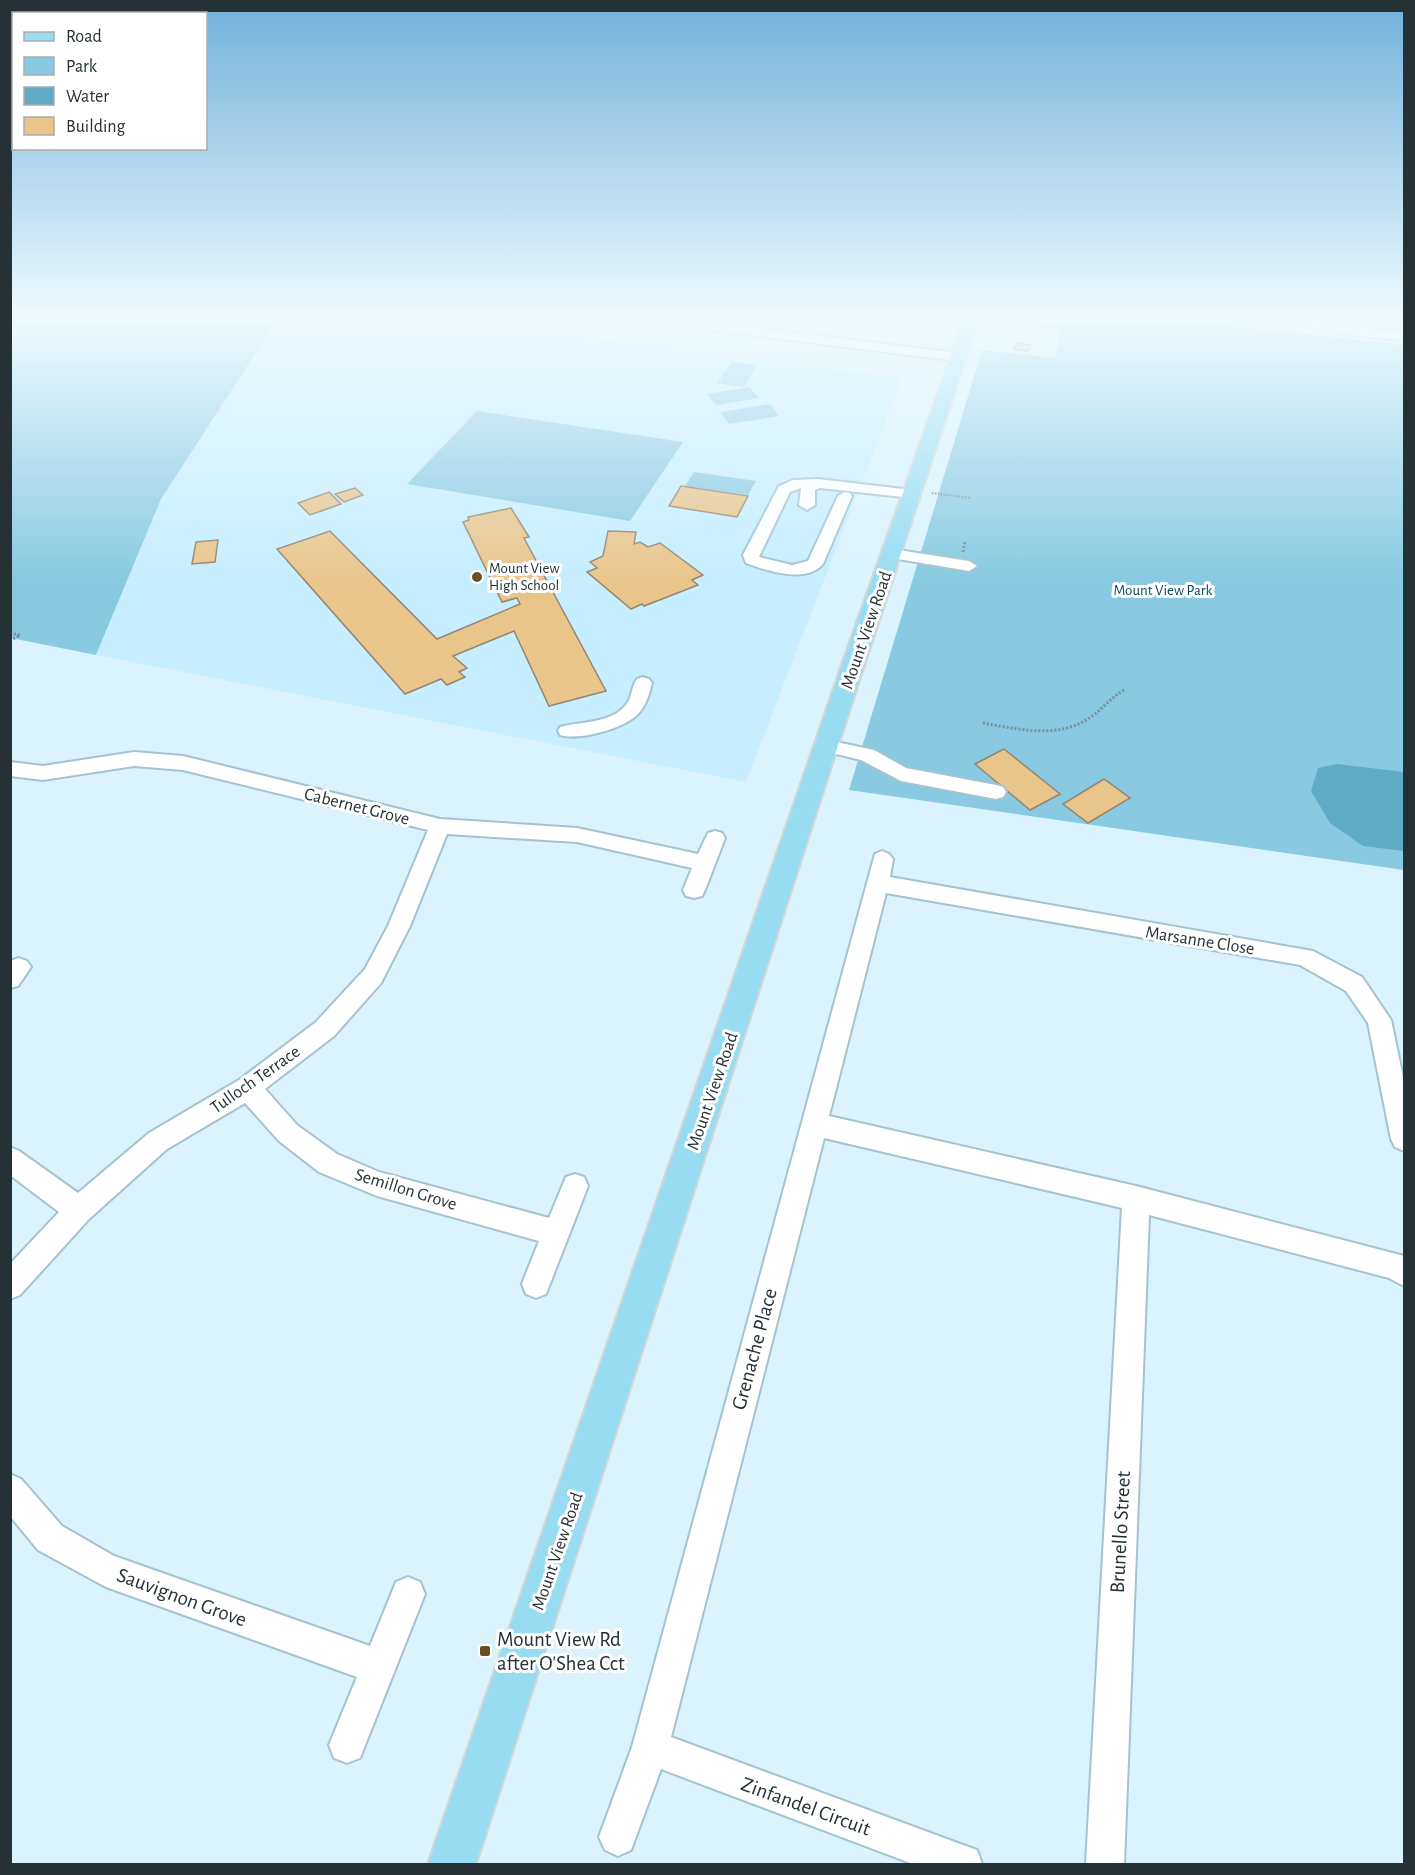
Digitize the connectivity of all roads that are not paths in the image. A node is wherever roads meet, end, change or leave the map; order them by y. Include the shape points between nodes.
1 (942, 404) edge
2 (818, 483) junction
3 (844, 496) junction
4 (910, 498) junction
5 (892, 554) junction
6 (969, 566) dead end
7 (780, 568) junction
8 (772, 584) dead end
9 (643, 683) dead end
10 (567, 731) dead end
11 (827, 746) junction
12 (10, 769) edge
13 (996, 792) dead end
14 (440, 826) junction
15 (715, 838) dead end
16 (704, 863) junction
17 (880, 871) joint
18 (694, 890) dead end
19 (248, 1088) junction
20 (813, 1124) junction
21 (1404, 1139) edge
22 (10, 1159) edge
23 (575, 1186) dead end
24 (1136, 1199) junction
25 (79, 1210) junction
26 (556, 1233) junction
27 (1404, 1272) edge
28 (536, 1284) dead end
29 (10, 1285) edge
30 (10, 1490) edge
31 (408, 1594) dead end
32 (379, 1667) junction
33 (347, 1745) dead end
34 (650, 1748) junction
35 (618, 1837) dead end
36 (452, 1864) edge
37 (963, 1864) edge
38 (1104, 1864) edge

1 - 4 main road, Mount View Road
2 - 3 street via 808,488 807,505 822,492
2 - 4 street
2 - 7 street via 794,484 784,489 751,555 752,560
3 - 4 street via 887,503
3 - 7 street via 815,564 796,570
4 - 5 main road, Mount View Road
5 - 6 street
5 - 11 main road, Mount View Road
7 - 8 street
9 - 10 street via 630,712 596,727
11 - 13 street via 867,755 901,774
11 - 36 main road, Mount View Road
12 - 14 street, Cabernet Grove via 43,773 134,759 183,763
14 - 16 street, Cabernet Grove via 577,835
14 - 19 street, Tulloch Terrace via 399,926 372,976 325,1029
15 - 16 street
16 - 18 street
17 - 20 street, Grenache Place
17 - 21 street, Marsanne Close via 1047,914 1305,957 1354,984 1379,1020
19 - 25 street, Tulloch Terrace via 158,1141
19 - 26 street, Semillon Grove via 288,1133 328,1163 377,1184
20 - 24 street
20 - 34 street, Grenache Place
22 - 25 street
23 - 26 street
24 - 27 street via 1395,1266
24 - 38 street, Brunello Street
25 - 29 street, Tulloch Terrace
26 - 28 street
30 - 32 street, Sauvignon Grove via 50,1538 106,1570
31 - 32 street
32 - 33 street
34 - 35 street, Grenache Place
34 - 37 street, Zinfandel Circuit

